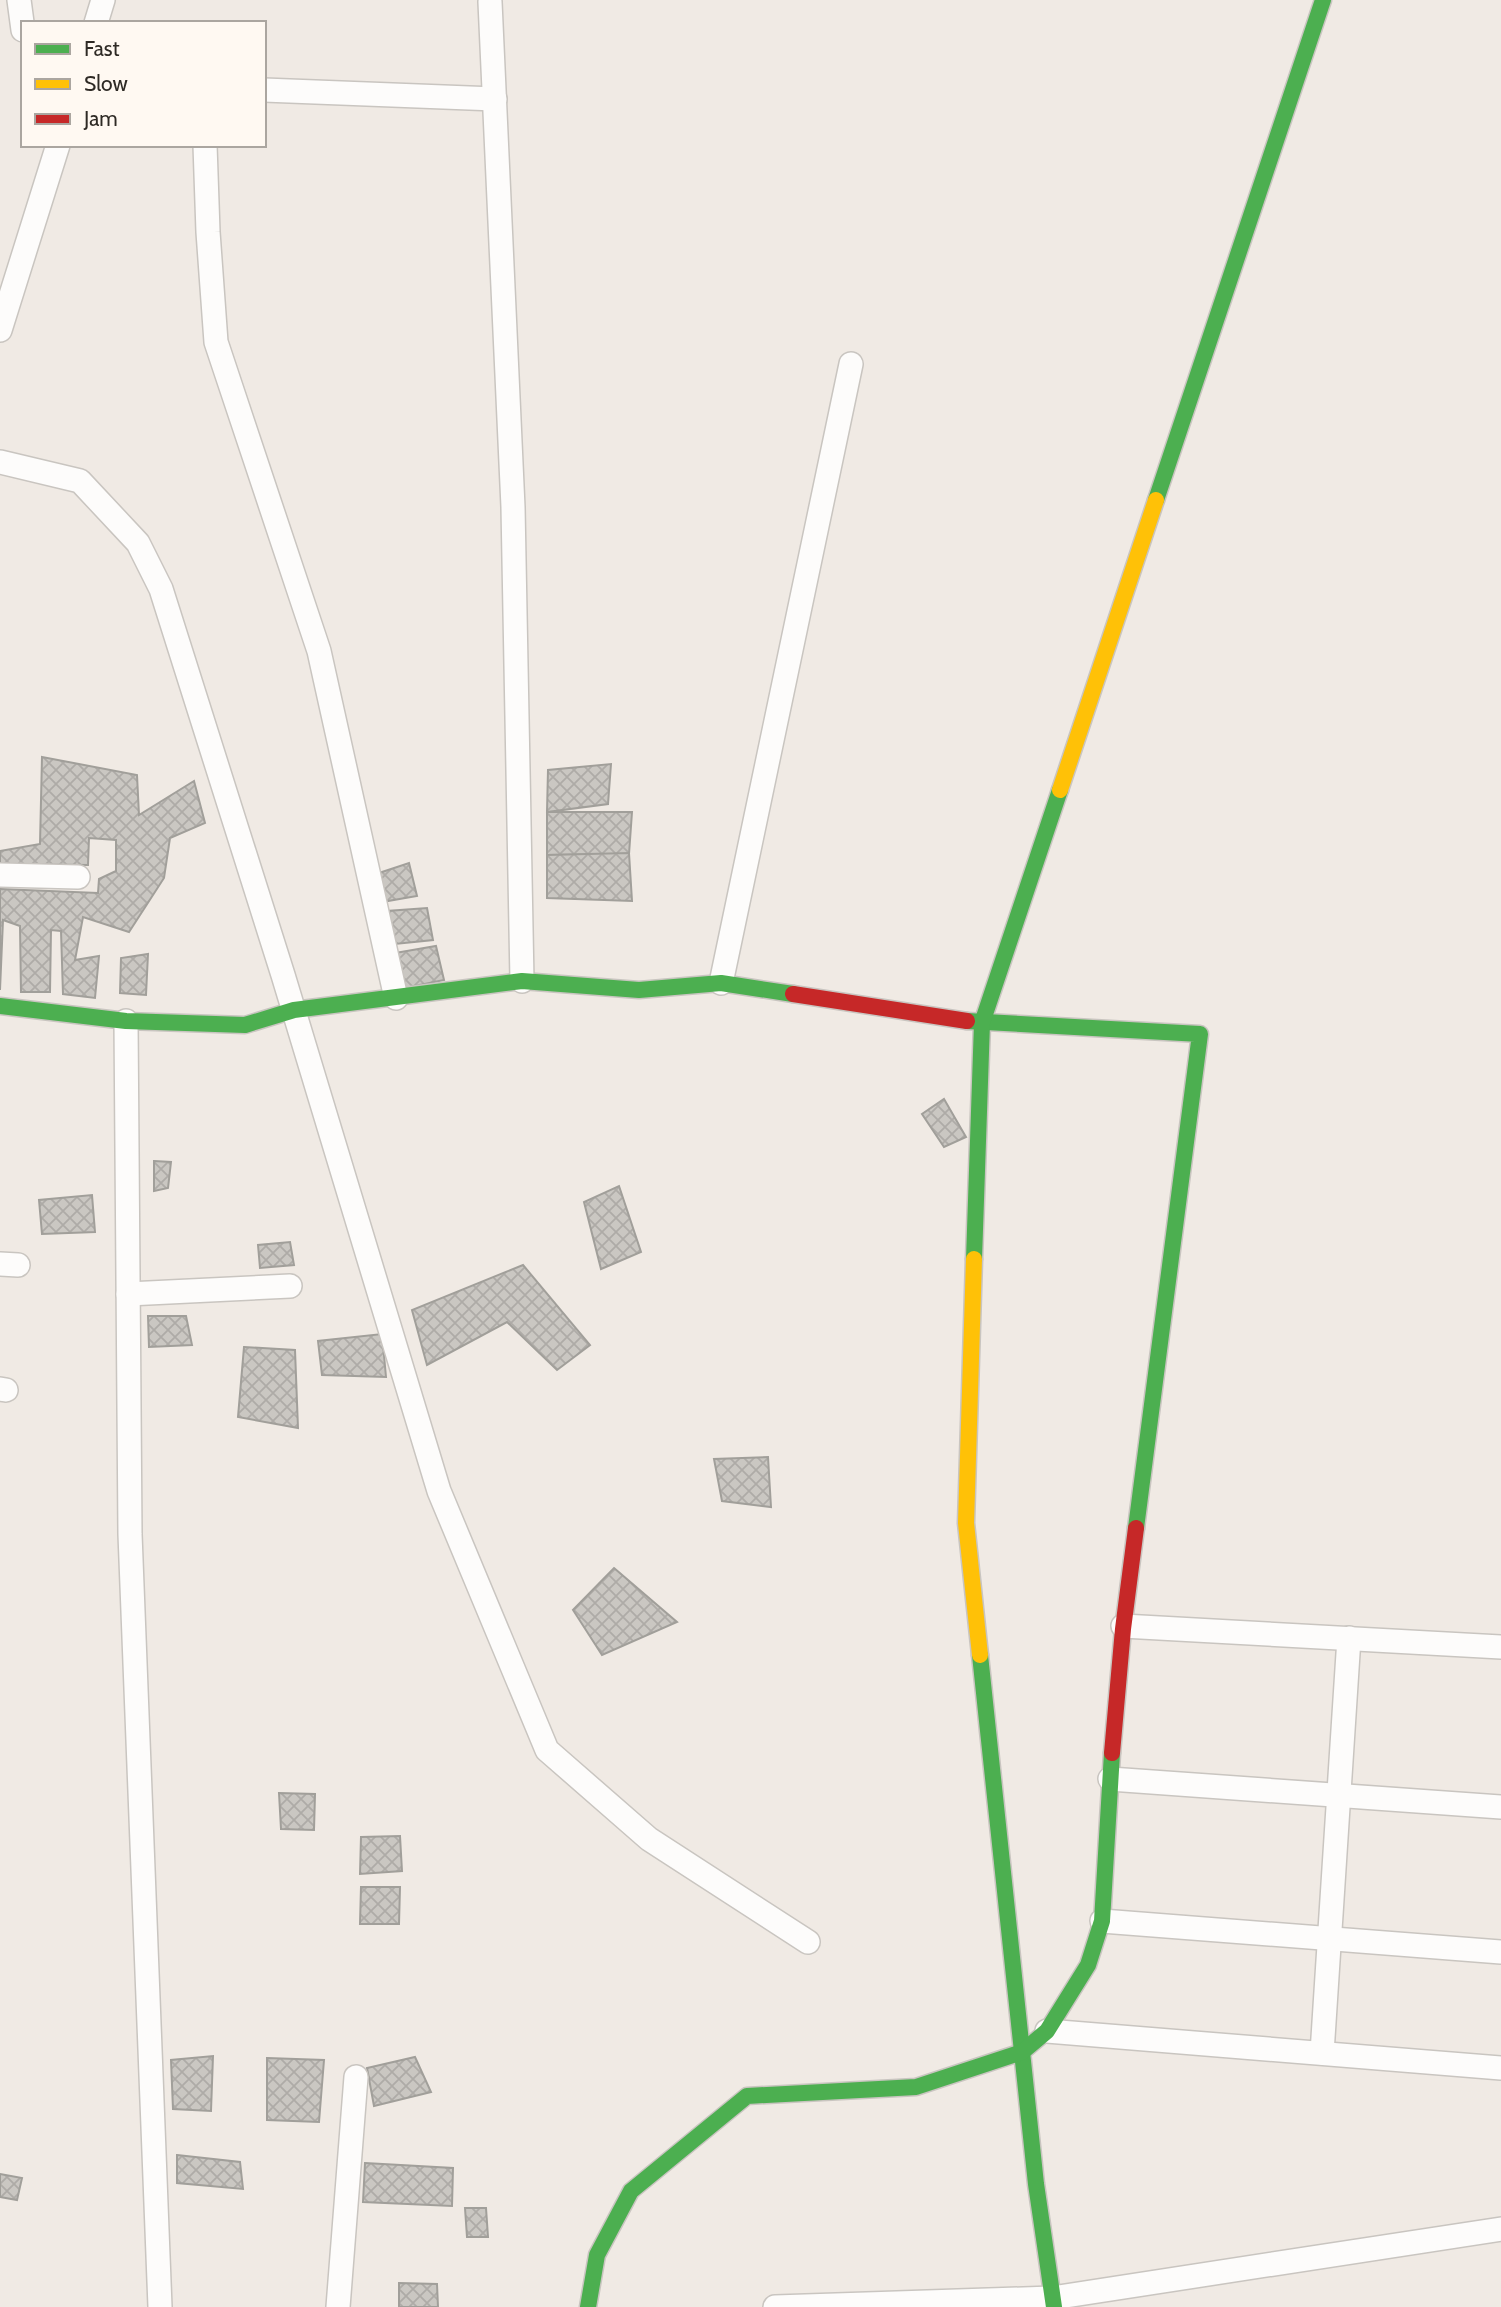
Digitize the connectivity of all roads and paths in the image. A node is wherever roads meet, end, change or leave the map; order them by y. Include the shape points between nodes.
1 (19, 0) edge
2 (103, 0) edge
3 (1323, 0) edge
4 (490, 2) dead end
5 (22, 21) edge
6 (97, 21) edge
7 (266, 90) edge
8 (495, 99) junction
9 (57, 147) edge
10 (205, 147) edge
11 (0, 330) edge
12 (851, 364) dead end
13 (0, 462) edge
14 (0, 876) edge
15 (78, 877) dead end
16 (522, 981) junction
17 (721, 983) junction
18 (396, 998) junction
19 (0, 1006) edge
20 (294, 1010) junction
21 (125, 1021) junction
22 (982, 1023) junction
23 (290, 1286) dead end
24 (128, 1294) junction
25 (1124, 1626) junction
26 (1349, 1638) junction
27 (1501, 1647) edge
28 (1110, 1779) junction
29 (1501, 1807) edge
30 (1102, 1921) junction
31 (808, 1942) dead end
32 (1501, 1952) edge
33 (1047, 2031) junction
34 (1022, 2052) junction
35 (1322, 2053) junction
36 (1501, 2068) edge
37 (356, 2077) dead end
38 (1501, 2229) edge
39 (1053, 2303) edge
40 (160, 2307) edge
41 (338, 2307) edge
42 (588, 2307) edge
43 (775, 2307) edge

1 - 5 street
2 - 6 street
3 - 22 street
4 - 8 street
7 - 8 street
8 - 16 street via 513,508
9 - 11 street
10 - 18 street via 216,342 320,651
12 - 17 street
13 - 20 street via 80,481 138,543 161,589
14 - 15 street
16 - 17 street via 639,990
16 - 18 street
17 - 22 street
18 - 20 street
19 - 21 street
20 - 21 street via 245,1025
20 - 31 street via 439,1491 547,1750 649,1839
21 - 24 street
22 - 25 street via 1200,1034
22 - 34 street via 966,1523
23 - 24 street
24 - 40 street via 130,1534
25 - 26 street
25 - 28 street
26 - 27 street
26 - 35 street
28 - 29 street
28 - 30 street
30 - 32 street
30 - 33 street via 1088,1965
33 - 34 street
33 - 35 street
34 - 39 street
34 - 42 street via 916,2087 747,2096 631,2191 597,2255
35 - 36 street
37 - 41 street
38 - 39 street
39 - 43 street

